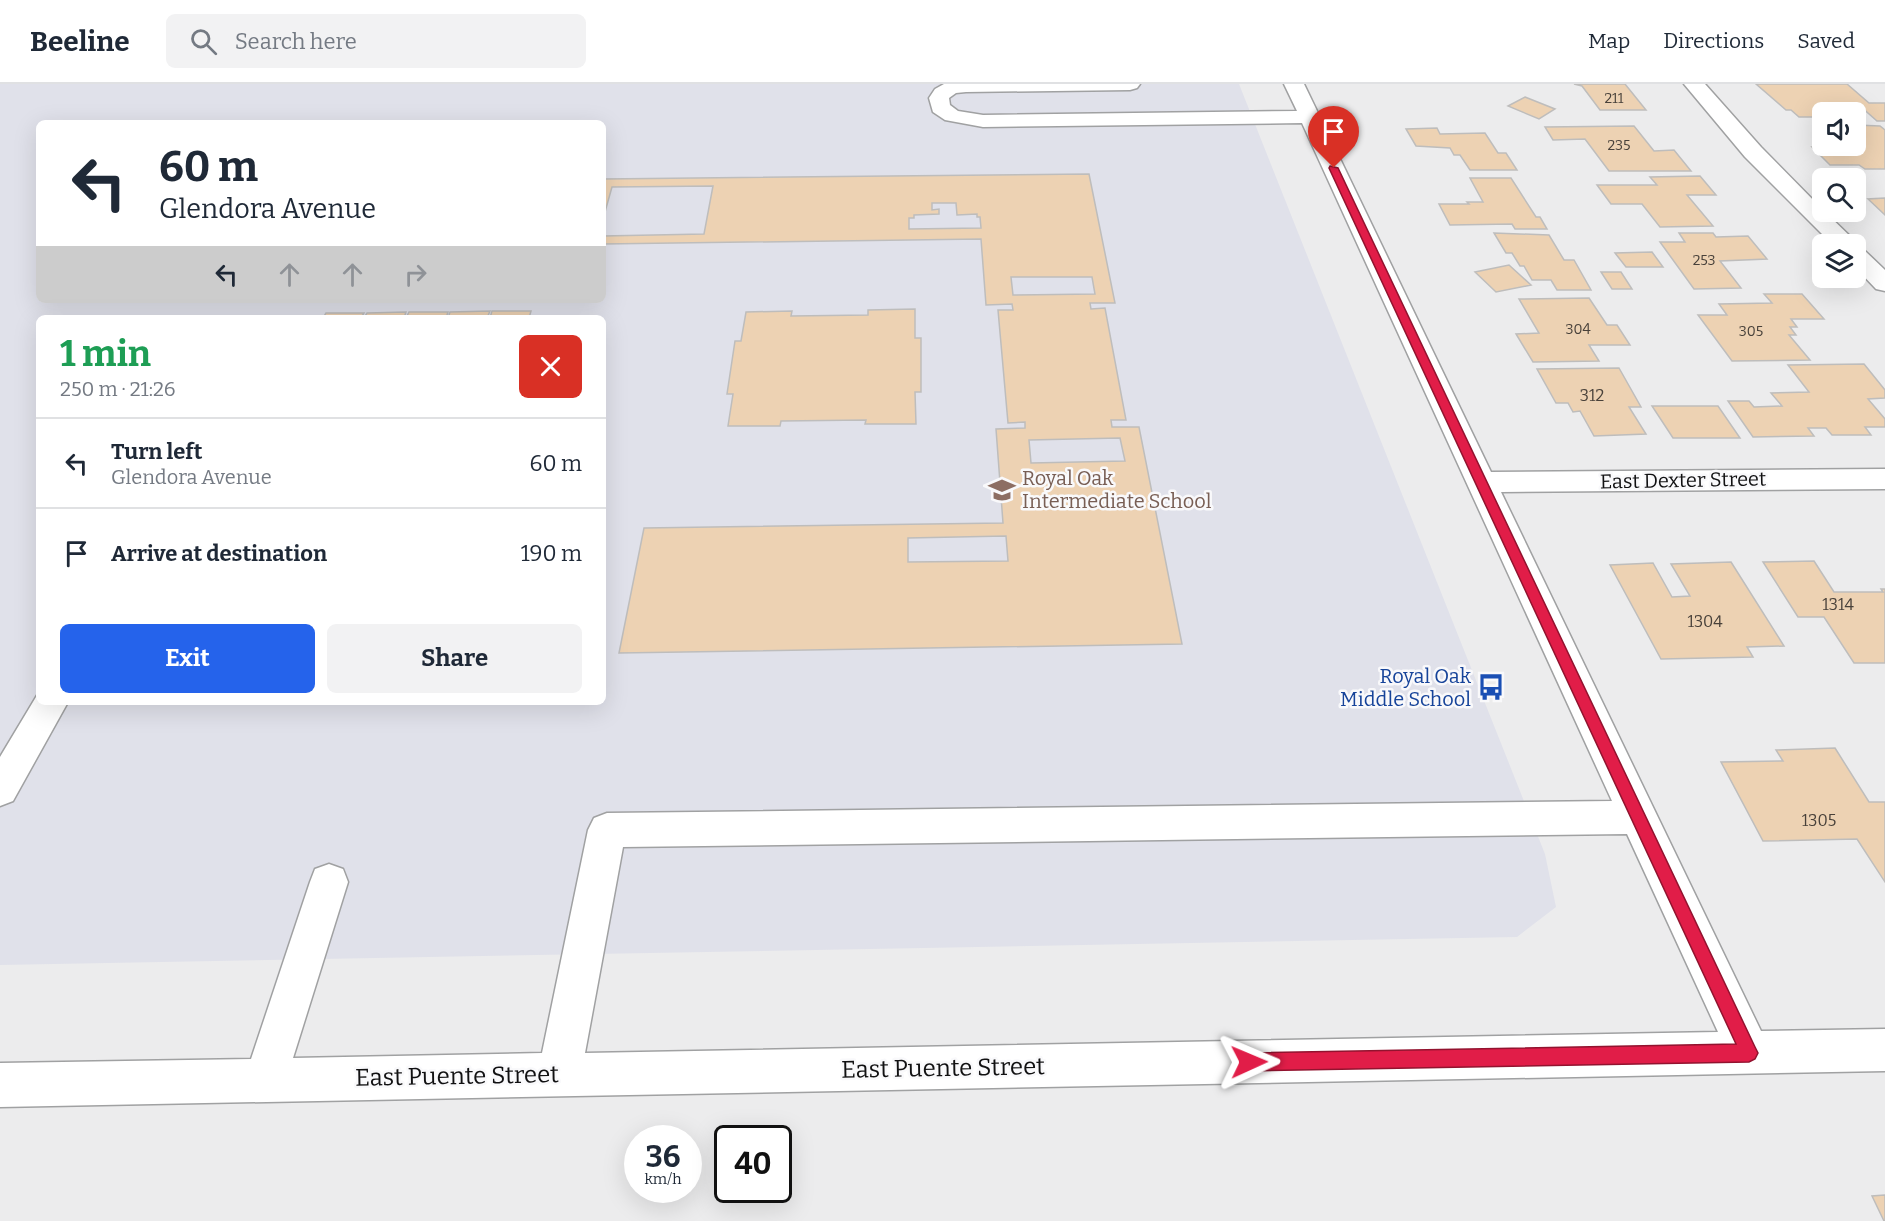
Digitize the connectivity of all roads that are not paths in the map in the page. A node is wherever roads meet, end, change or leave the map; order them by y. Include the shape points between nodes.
1 (927, 84) edge
2 (1130, 84) edge
3 (1294, 84) edge
4 (1694, 84) edge
5 (952, 86) edge
6 (1312, 122) junction
7 (1835, 234) edge
8 (1866, 265) edge
9 (1885, 284) edge
10 (1885, 478) edge
11 (1481, 482) junction
12 (49, 705) edge
13 (0, 790) edge
14 (1638, 817) junction
15 (329, 882) dead end
16 (1885, 1050) edge
17 (1749, 1053) junction
18 (559, 1075) junction
19 (265, 1080) junction
20 (0, 1085) edge

1 - 6 street via 927,115 935,127 973,134
2 - 5 street
3 - 6 street
4 - 7 street via 1753,152
5 - 6 street via 939,98 940,108 963,119
6 - 11 street
8 - 9 street
10 - 11 street, East Dexter Street
11 - 14 street
12 - 13 street
14 - 17 street
14 - 18 street via 607,830
15 - 19 street
16 - 17 street, East Puente Street
17 - 18 street, East Puente Street
18 - 19 street, East Puente Street
19 - 20 street, East Puente Street

